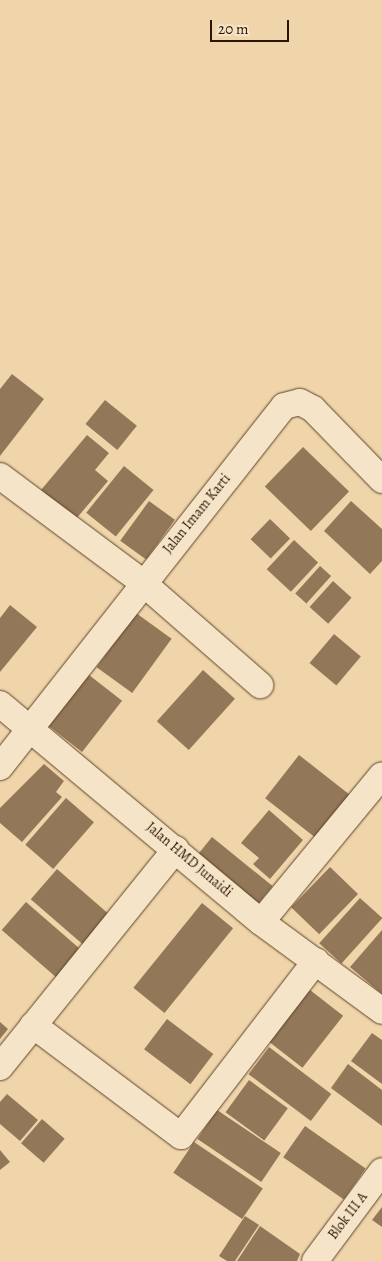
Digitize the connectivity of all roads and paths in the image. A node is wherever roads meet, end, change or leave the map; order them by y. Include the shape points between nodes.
1 (0, 476) edge
2 (382, 480) edge
3 (142, 582) junction
4 (260, 685) dead end
5 (0, 704) edge
6 (30, 727) junction
7 (0, 768) edge
8 (382, 775) edge
9 (176, 849) junction
10 (261, 922) junction
11 (316, 961) junction
12 (382, 1011) edge
13 (33, 1025) junction
14 (0, 1067) edge
15 (382, 1171) edge
16 (315, 1261) edge

1 - 3 street
2 - 3 street, Jalan Imam Karti via 313,409 300,402 284,406
3 - 4 street
3 - 6 street, Jalan Imam Karti
5 - 6 street, Jalan HMD Junaidi
6 - 7 street, Jalan Imam Karti
6 - 9 street, Jalan HMD Junaidi
8 - 10 street
9 - 10 street, Jalan HMD Junaidi
9 - 13 street
10 - 11 street, Jalan HMD Junaidi
11 - 12 street, Jalan HMD Junaidi
11 - 13 street via 181,1136
13 - 14 street
15 - 16 street, Blok III A

